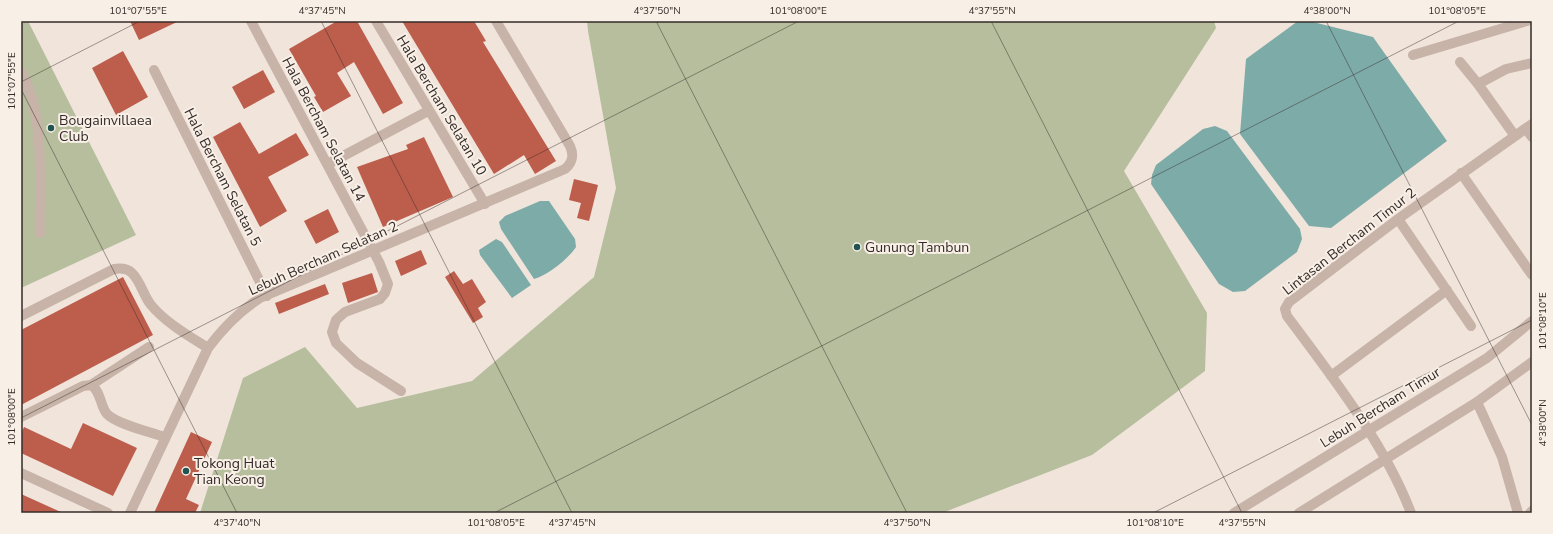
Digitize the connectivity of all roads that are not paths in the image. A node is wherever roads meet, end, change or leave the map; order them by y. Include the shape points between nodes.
1 (251, 21) edge
2 (376, 21) edge
3 (496, 21) edge
4 (1527, 21) edge
5 (1413, 54) dead end
6 (1460, 62) dead end
7 (1532, 63) edge
8 (154, 70) dead end
9 (21, 71) edge
10 (1478, 84) junction
11 (428, 111) junction
12 (1529, 126) edge
13 (1515, 136) junction
14 (1532, 138) edge
15 (328, 164) junction
16 (1461, 173) junction
17 (485, 204) junction
18 (1398, 219) junction
19 (40, 233) dead end
20 (373, 250) junction
21 (1532, 275) edge
22 (1447, 290) junction
23 (267, 296) junction
24 (21, 316) edge
25 (1532, 321) edge
26 (1472, 326) dead end
27 (149, 347) dead end
28 (208, 348) junction
29 (1532, 362) edge
30 (1330, 376) junction
31 (91, 385) junction
32 (401, 391) dead end
33 (1477, 402) junction
34 (21, 417) edge
35 (1368, 431) junction
36 (164, 437) junction
37 (1385, 459) junction
38 (21, 473) edge
39 (1236, 512) edge
40 (1303, 512) edge
41 (108, 513) edge
42 (130, 513) edge
43 (1411, 513) edge
44 (1518, 513) edge

1 - 15 street, Hala Bercham Selatan 14
2 - 11 street, Hala Bercham Selatan 10
3 - 17 street, Lebuh Bercham Selatan 2 via 570,146 573,159 565,169
4 - 5 street
6 - 10 street
7 - 10 street via 1506,69
8 - 23 street, Hala Bercham Selatan 5
9 - 19 street via 30,87 38,124
10 - 13 street
11 - 15 street
11 - 17 street, Hala Bercham Selatan 10
12 - 13 street, Lintasan Bercham Timur 2
12 - 14 street
13 - 16 street, Lintasan Bercham Timur 2
15 - 20 street, Hala Bercham Selatan 14
16 - 18 street, Lintasan Bercham Timur 2
16 - 21 street
17 - 20 street, Lebuh Bercham Selatan 2
18 - 22 street
18 - 30 street, Lintasan Bercham Timur 2 via 1286,305 1287,316
20 - 23 street, Lebuh Bercham Selatan 2
20 - 32 street, Hala Bercham Selatan 14 via 388,284 385,293 380,299 345,312 336,320 332,332 336,343 357,363
22 - 26 street
22 - 30 street
23 - 28 street, Lebuh Bercham Selatan 2 via 246,307 230,321
24 - 28 street via 114,269 121,268 131,272 138,280 160,315
25 - 35 street, Lebuh Bercham Timur via 1487,358
27 - 31 street
28 - 36 street, Lebuh Bercham Selatan 2
29 - 33 street
30 - 35 street, Lintasan Bercham Timur 2
31 - 34 street via 83,386
31 - 36 street via 108,415 113,419
33 - 37 street
33 - 44 street via 1502,457
35 - 37 street, Lintasan Bercham Timur 2
35 - 39 street, Lebuh Bercham Timur
36 - 42 street, Lebuh Bercham Selatan 2
37 - 40 street
37 - 43 street, Lintasan Bercham Timur 2 via 1393,470
38 - 41 street

